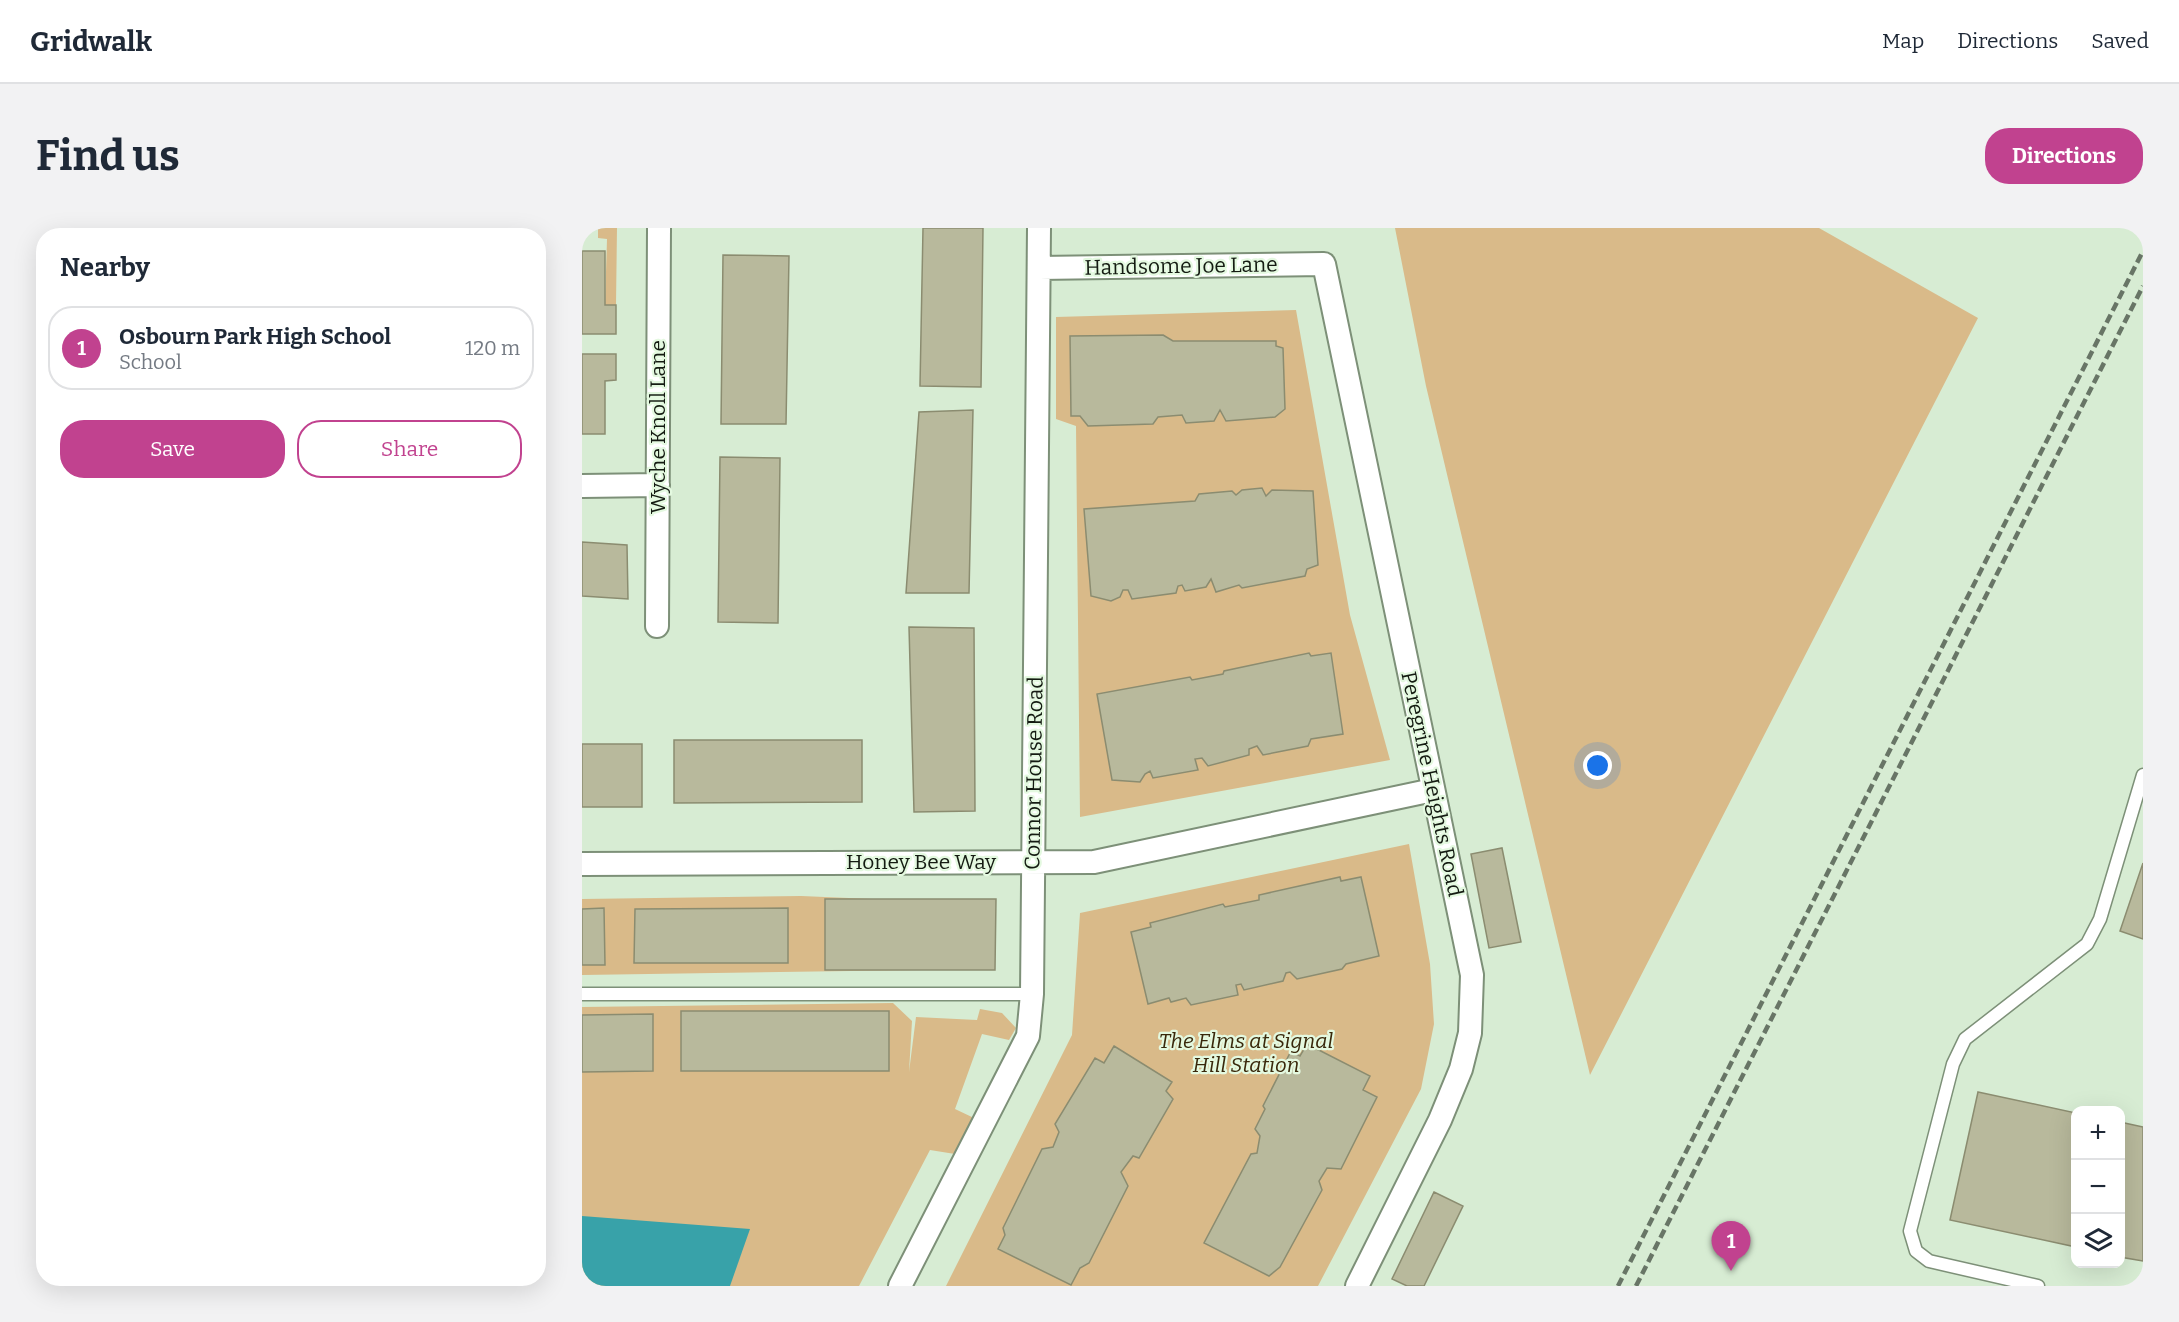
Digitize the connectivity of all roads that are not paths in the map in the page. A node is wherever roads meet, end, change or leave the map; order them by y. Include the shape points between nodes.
1 (659, 228) edge
2 (1039, 228) edge
3 (1324, 264) joint
4 (1039, 268) junction
5 (658, 485) junction
6 (582, 486) edge
7 (657, 626) dead end
8 (2143, 775) edge
9 (1433, 790) junction
10 (1033, 862) junction
11 (582, 864) edge
12 (582, 994) edge
13 (1032, 994) junction
14 (900, 1286) edge
15 (1357, 1286) edge
16 (2038, 1286) edge

1 - 5 street, Wyche Knoll Lane
2 - 4 street, Connor House Road
3 - 4 street, Handsome Joe Lane
3 - 9 street, Peregrine Heights Road
4 - 10 street, Connor House Road
5 - 6 street
5 - 7 street, Wyche Knoll Lane
8 - 16 lane via 2100,919 2087,944 1965,1039 1953,1064 1910,1231 1917,1251 1929,1261
9 - 10 street, Honey Bee Way via 1094,862
9 - 15 street, Peregrine Heights Road via 1472,975 1470,1033 1461,1069 1440,1120
10 - 11 street, Honey Bee Way
10 - 13 street, Connor House Road
12 - 13 lane
13 - 14 street, Connor House Road via 1028,1036 1020,1056

